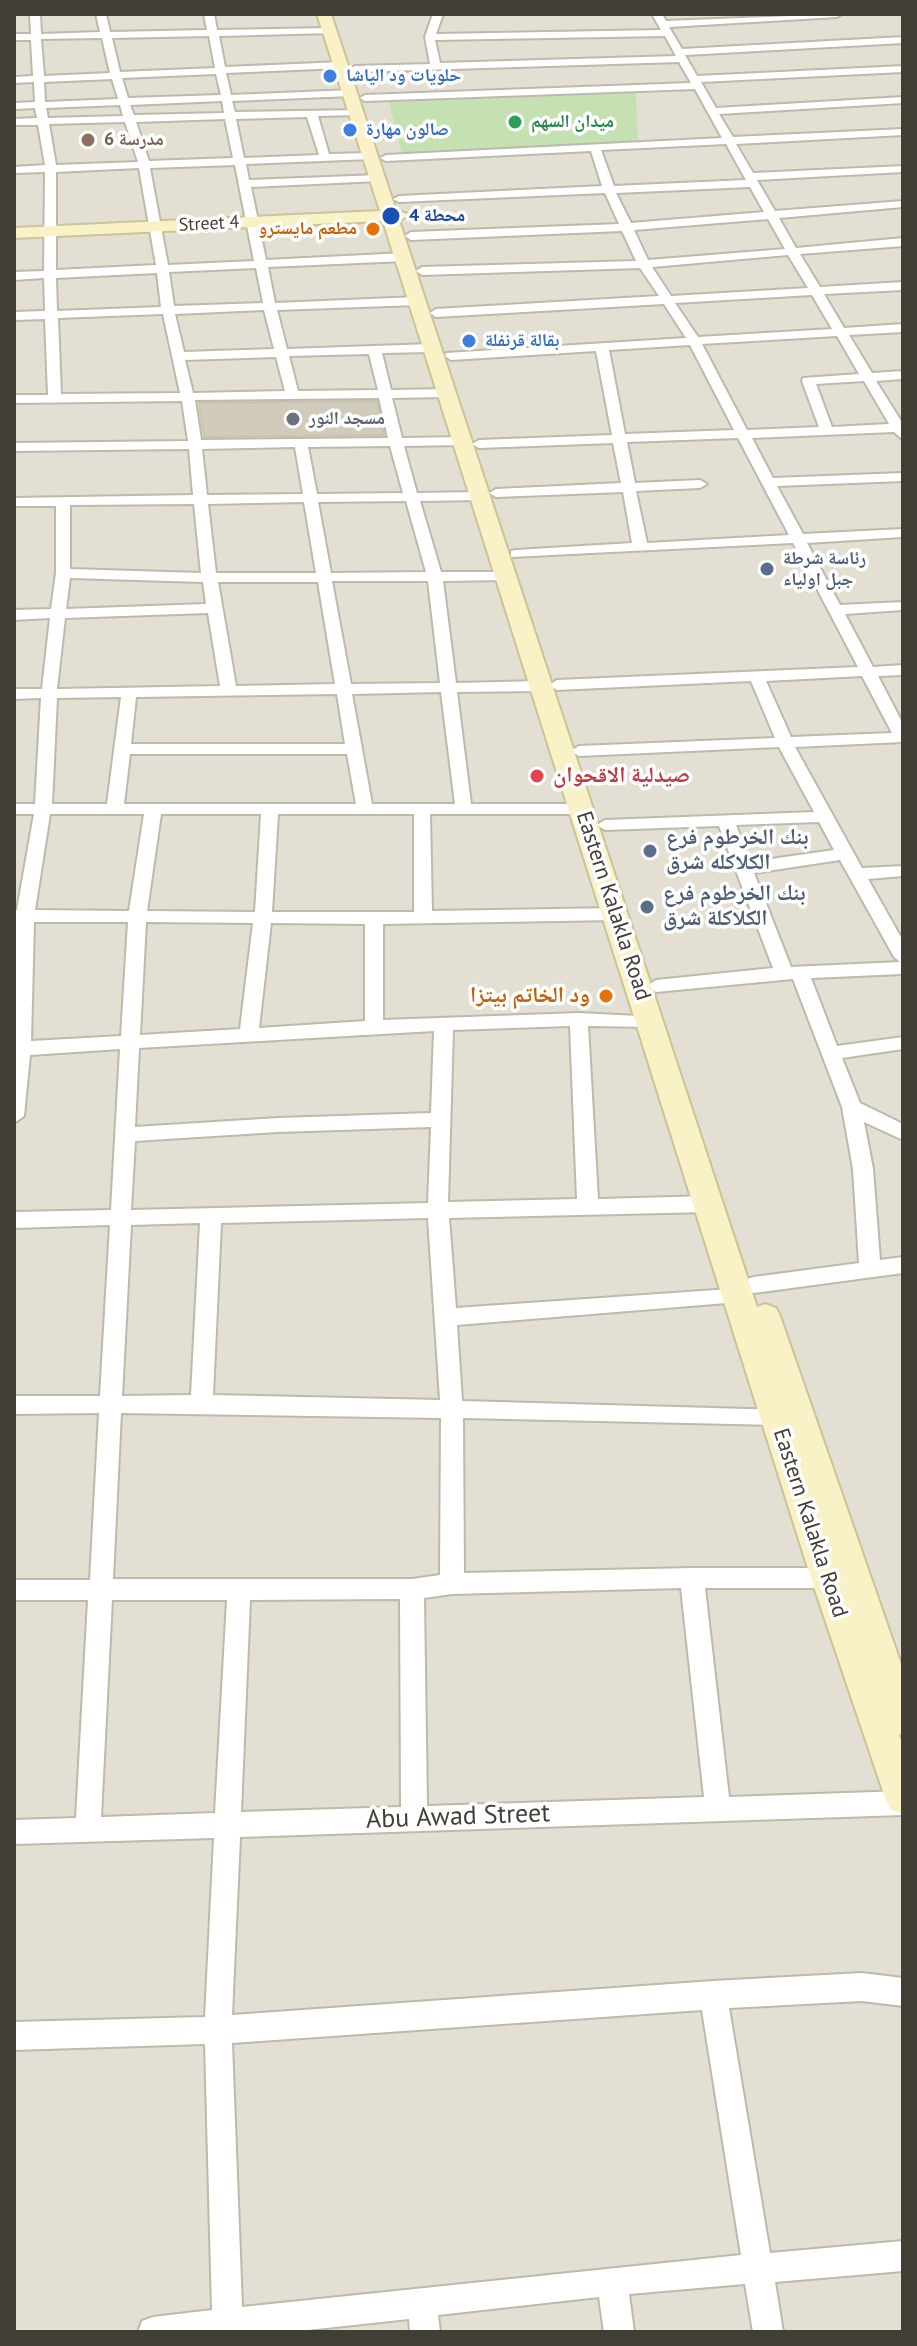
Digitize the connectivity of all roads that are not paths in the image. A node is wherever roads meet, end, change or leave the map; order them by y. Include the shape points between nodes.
1 (35, 14) edge
2 (101, 14) edge
3 (209, 14) edge
4 (438, 14) edge
5 (330, 20) edge
6 (662, 23) edge
7 (588, 29) junction
8 (212, 35) junction
9 (848, 36) edge
10 (14, 37) edge
11 (36, 37) junction
12 (108, 37) junction
13 (430, 37) junction
14 (903, 40) edge
15 (680, 56) junction
16 (597, 62) junction
17 (435, 66) junction
18 (903, 69) edge
19 (220, 71) junction
20 (793, 74) junction
21 (116, 76) junction
22 (39, 79) junction
23 (883, 79) dead end
24 (14, 80) edge
25 (695, 83) junction
26 (800, 85) dead end
27 (354, 87) junction
28 (893, 88) dead end
29 (807, 95) dead end
30 (225, 98) junction
31 (903, 98) edge
32 (125, 102) junction
33 (40, 105) junction
34 (815, 105) junction
35 (14, 106) edge
36 (712, 111) junction
37 (312, 114) junction
38 (231, 117) junction
39 (130, 119) junction
40 (44, 121) junction
41 (14, 122) edge
42 (903, 132) edge
43 (730, 142) junction
44 (595, 148) junction
45 (325, 158) junction
46 (240, 161) junction
47 (144, 164) junction
48 (379, 164) junction
49 (51, 169) junction
50 (903, 169) edge
51 (14, 170) edge
52 (751, 180) junction
53 (244, 184) junction
54 (610, 192) junction
55 (903, 204) edge
56 (772, 216) junction
57 (252, 222) junction
58 (157, 226) junction
59 (628, 227) junction
60 (48, 232) junction
61 (405, 232) junction
62 (14, 233) edge
63 (903, 242) edge
64 (793, 253) junction
65 (261, 264) junction
66 (644, 264) junction
67 (162, 268) junction
68 (51, 274) junction
69 (14, 276) edge
70 (903, 286) edge
71 (817, 291) junction
72 (666, 302) junction
73 (427, 307) junction
74 (270, 308) junction
75 (168, 311) junction
76 (51, 315) junction
77 (14, 316) edge
78 (903, 328) edge
79 (843, 333) junction
80 (694, 341) junction
81 (602, 348) junction
82 (375, 350) junction
83 (281, 352) junction
84 (441, 352) junction
85 (177, 356) junction
86 (903, 375) edge
87 (868, 377) junction
88 (448, 393) junction
89 (385, 395) junction
90 (293, 397) junction
91 (187, 398) junction
92 (14, 399) edge
93 (55, 399) junction
94 (827, 431) junction
95 (902, 431) edge
96 (741, 434) junction
97 (620, 438) junction
98 (471, 442) junction
99 (396, 443) junction
100 (301, 445) junction
101 (196, 446) junction
102 (14, 447) edge
103 (903, 477) edge
104 (767, 482) junction
105 (700, 484) dead end
106 (628, 487) junction
107 (488, 494) junction
108 (411, 496) junction
109 (311, 497) junction
110 (202, 499) junction
111 (63, 501) junction
112 (14, 502) edge
113 (903, 533) edge
114 (797, 537) junction
115 (640, 546) junction
116 (511, 565) junction
117 (63, 573) junction
118 (209, 575) junction
119 (326, 577) junction
120 (435, 577) junction
121 (903, 606) edge
122 (216, 608) junction
123 (838, 610) junction
124 (59, 614) junction
125 (14, 615) edge
126 (903, 670) edge
127 (868, 672) junction
128 (757, 678) junction
129 (549, 685) junction
130 (450, 686) junction
131 (344, 687) junction
132 (229, 691) junction
133 (49, 693) junction
134 (129, 693) junction
135 (14, 694) edge
136 (903, 737) edge
137 (786, 745) junction
138 (121, 749) junction
139 (356, 749) junction
140 (579, 751) junction
141 (43, 808) junction
142 (14, 809) edge
143 (115, 809) junction
144 (580, 809) junction
145 (153, 810) junction
146 (270, 810) junction
147 (365, 810) junction
148 (422, 811) junction
149 (464, 811) junction
150 (823, 817) junction
151 (726, 822) junction
152 (605, 825) junction
153 (845, 854) junction
154 (743, 869) junction
155 (903, 871) edge
156 (856, 874) junction
157 (616, 914) junction
158 (20, 916) edge
159 (137, 917) junction
160 (263, 917) junction
161 (423, 917) junction
162 (374, 918) junction
163 (903, 957) edge
164 (903, 968) edge
165 (792, 973) junction
166 (656, 986) junction
167 (579, 1019) junction
168 (651, 1021) junction
169 (444, 1025) junction
170 (374, 1027) junction
171 (249, 1034) junction
172 (132, 1041) junction
173 (903, 1043) edge
174 (18, 1049) edge
175 (830, 1053) junction
176 (852, 1107) junction
177 (14, 1116) edge
178 (441, 1120) junction
179 (903, 1133) edge
180 (126, 1135) junction
181 (709, 1204) junction
182 (588, 1205) junction
183 (438, 1210) junction
184 (211, 1217) junction
185 (121, 1219) junction
186 (14, 1220) edge
187 (903, 1265) edge
188 (870, 1270) junction
189 (746, 1290) junction
190 (448, 1317) junction
191 (202, 1404) junction
192 (14, 1405) edge
193 (112, 1405) junction
194 (452, 1408) junction
195 (776, 1416) junction
196 (692, 1578) junction
197 (840, 1578) junction
198 (452, 1584) junction
199 (103, 1588) junction
200 (239, 1588) junction
201 (412, 1589) junction
202 (14, 1590) edge
203 (901, 1710) edge
204 (903, 1800) edge
205 (718, 1809) junction
206 (414, 1818) junction
207 (228, 1825) junction
208 (88, 1829) junction
209 (14, 1832) edge
210 (903, 1992) edge
211 (713, 1995) junction
212 (218, 2030) junction
213 (14, 2036) edge
214 (903, 2256) edge
215 (759, 2271) junction
216 (612, 2281) junction
217 (424, 2318) edge
218 (227, 2323) junction
219 (292, 2324) edge
220 (153, 2332) edge
221 (619, 2332) edge
222 (768, 2332) edge

1 - 11 street
2 - 12 street
3 - 8 street
4 - 13 street
5 - 8 street
5 - 27 street, Eastern Kalakla Road
6 - 7 street
6 - 9 street
6 - 15 street
7 - 13 street
7 - 16 street
8 - 12 street
8 - 19 street
9 - 14 street
9 - 15 street
9 - 18 street
9 - 20 street
9 - 23 street
10 - 11 street
11 - 12 street
11 - 22 street
12 - 21 street
13 - 17 street
15 - 16 street
15 - 25 street
16 - 17 street
17 - 27 street
19 - 21 street
19 - 27 street
19 - 30 street
20 - 25 street
20 - 26 street
21 - 22 street
21 - 32 street
22 - 24 street
22 - 33 street
25 - 27 street
25 - 36 street
27 - 30 street
27 - 37 street
27 - 48 street, Eastern Kalakla Road
28 - 31 street
29 - 34 street
30 - 32 street
30 - 38 street
31 - 34 street
32 - 33 street
32 - 39 street
33 - 35 street
33 - 40 street
34 - 36 street
36 - 43 street
37 - 38 street
37 - 45 street
38 - 39 street
38 - 46 street
39 - 40 street
39 - 47 street
40 - 41 street
40 - 49 street
42 - 43 street
43 - 44 street
43 - 52 street
44 - 48 street
44 - 54 street
45 - 46 street
45 - 48 street
46 - 47 street
46 - 53 street
47 - 49 street
47 - 58 street
48 - 53 street
48 - 61 street, Eastern Kalakla Road
49 - 51 street
49 - 60 street
50 - 52 street
52 - 54 street
52 - 56 street
53 - 57 street
54 - 59 street
54 - 61 street
55 - 56 street
56 - 59 street
56 - 64 street
57 - 58 street, Street 4
57 - 61 street, Street 4
57 - 65 street
58 - 60 street, Street 4
58 - 67 street
59 - 61 street
59 - 66 street
60 - 62 street, Street 4
60 - 68 street
61 - 65 street
61 - 66 street
61 - 73 street, Eastern Kalakla Road
63 - 64 street
64 - 66 street
64 - 71 street
65 - 67 street
65 - 74 street
66 - 72 street
67 - 68 street
67 - 75 street
68 - 69 street
68 - 76 street
70 - 71 street
71 - 72 street
71 - 79 street
72 - 73 street
72 - 80 street
73 - 74 street
73 - 84 street, Eastern Kalakla Road
74 - 75 street
74 - 83 street
75 - 76 street
75 - 85 street
76 - 77 street
76 - 93 street
78 - 79 street
79 - 80 street
79 - 87 street
80 - 81 street
80 - 96 street
81 - 84 street
81 - 97 street
82 - 83 street
82 - 84 street
82 - 89 street
83 - 85 street
83 - 90 street
84 - 88 street, Eastern Kalakla Road
84 - 98 street, Eastern Kalakla Road
85 - 91 street
86 - 87 street
87 - 94 street via 808,381
87 - 95 street
88 - 89 street
88 - 98 street, Eastern Kalakla Road
89 - 90 street
89 - 99 street
90 - 91 street
91 - 93 street
91 - 101 street
92 - 93 street
94 - 95 street
94 - 96 street
96 - 97 street
96 - 104 street
97 - 98 street
97 - 106 street
98 - 99 street
98 - 107 street, Eastern Kalakla Road
99 - 100 street
99 - 108 street
100 - 101 street
100 - 109 street
101 - 102 street
101 - 110 street
103 - 104 street
104 - 114 street
105 - 106 street
106 - 107 street
106 - 115 street
107 - 108 street
107 - 116 street, Eastern Kalakla Road
108 - 109 street
108 - 120 street
109 - 110 street
109 - 119 street
110 - 111 street
110 - 118 street
111 - 112 street
111 - 117 street
113 - 114 street
114 - 115 street
114 - 123 street
115 - 116 street
116 - 120 street
116 - 129 street, Eastern Kalakla Road
117 - 118 street
117 - 124 street
118 - 119 street
118 - 122 street
119 - 120 street
119 - 131 street
120 - 130 street
121 - 123 street
122 - 124 street
122 - 132 street
123 - 127 street
124 - 125 street
124 - 133 street
126 - 127 street
127 - 128 street
127 - 136 street
128 - 129 street
128 - 137 street
129 - 130 street
129 - 140 street, Eastern Kalakla Road
129 - 144 street, Eastern Kalakla Road
130 - 131 street
130 - 149 street
131 - 132 street
131 - 139 street
132 - 134 street
133 - 134 street
133 - 135 street
133 - 141 street
134 - 138 street
136 - 137 street
137 - 140 street
137 - 150 street
138 - 139 street
138 - 143 street
139 - 147 street
140 - 152 street, Eastern Kalakla Road
141 - 142 street
141 - 143 street
141 - 158 street
143 - 145 street
144 - 149 street
144 - 157 street, Eastern Kalakla Road
145 - 146 street
145 - 159 street
146 - 147 street
146 - 160 street
147 - 148 street
148 - 149 street
148 - 161 street
150 - 151 street
150 - 153 street
151 - 152 street
151 - 154 street
152 - 166 street, Eastern Kalakla Road
153 - 154 street
153 - 156 street
154 - 165 street
155 - 156 street
156 - 163 street
157 - 161 street
157 - 168 street, Eastern Kalakla Road
158 - 159 street
158 - 174 street
159 - 160 street
159 - 172 street
160 - 162 street
160 - 171 street
161 - 162 street
162 - 170 street
164 - 165 street
165 - 166 street
165 - 175 street
166 - 189 street, Eastern Kalakla Road
167 - 168 street
167 - 169 street
167 - 182 street
168 - 181 street, Eastern Kalakla Road
169 - 170 street
169 - 178 street
170 - 171 street
171 - 172 street
172 - 174 street
172 - 180 street
173 - 175 street
174 - 177 street
175 - 176 street
176 - 179 street
176 - 188 street via 863,1169
178 - 180 street
178 - 183 street
180 - 185 street
181 - 182 street
181 - 189 street, Eastern Kalakla Road
182 - 183 street
183 - 184 street
183 - 190 street
184 - 185 street
184 - 191 street
185 - 186 street
185 - 193 street
187 - 188 street
188 - 189 street
189 - 190 street
189 - 195 street, Eastern Kalakla Road
189 - 197 street, Eastern Kalakla Road
190 - 194 street
191 - 193 street
191 - 194 street
192 - 193 street
193 - 199 street
194 - 195 street
194 - 198 street
195 - 197 street, Eastern Kalakla Road
196 - 197 street
196 - 198 street
196 - 205 street
197 - 203 street, Eastern Kalakla Road
197 - 204 street, Eastern Kalakla Road
198 - 201 street
199 - 200 street
199 - 202 street
199 - 208 street
200 - 201 street
200 - 207 street
201 - 206 street
204 - 205 street, Abu Awad Street
205 - 206 street, Abu Awad Street
206 - 207 street, Abu Awad Street
207 - 208 street, Abu Awad Street
207 - 212 street
208 - 209 street, Abu Awad Street
210 - 211 street via 862,1987
211 - 212 street
211 - 215 street
212 - 213 street
212 - 218 street
214 - 215 street
215 - 216 street
215 - 222 street
216 - 217 street
216 - 221 street
217 - 219 street
218 - 219 street
218 - 220 street

